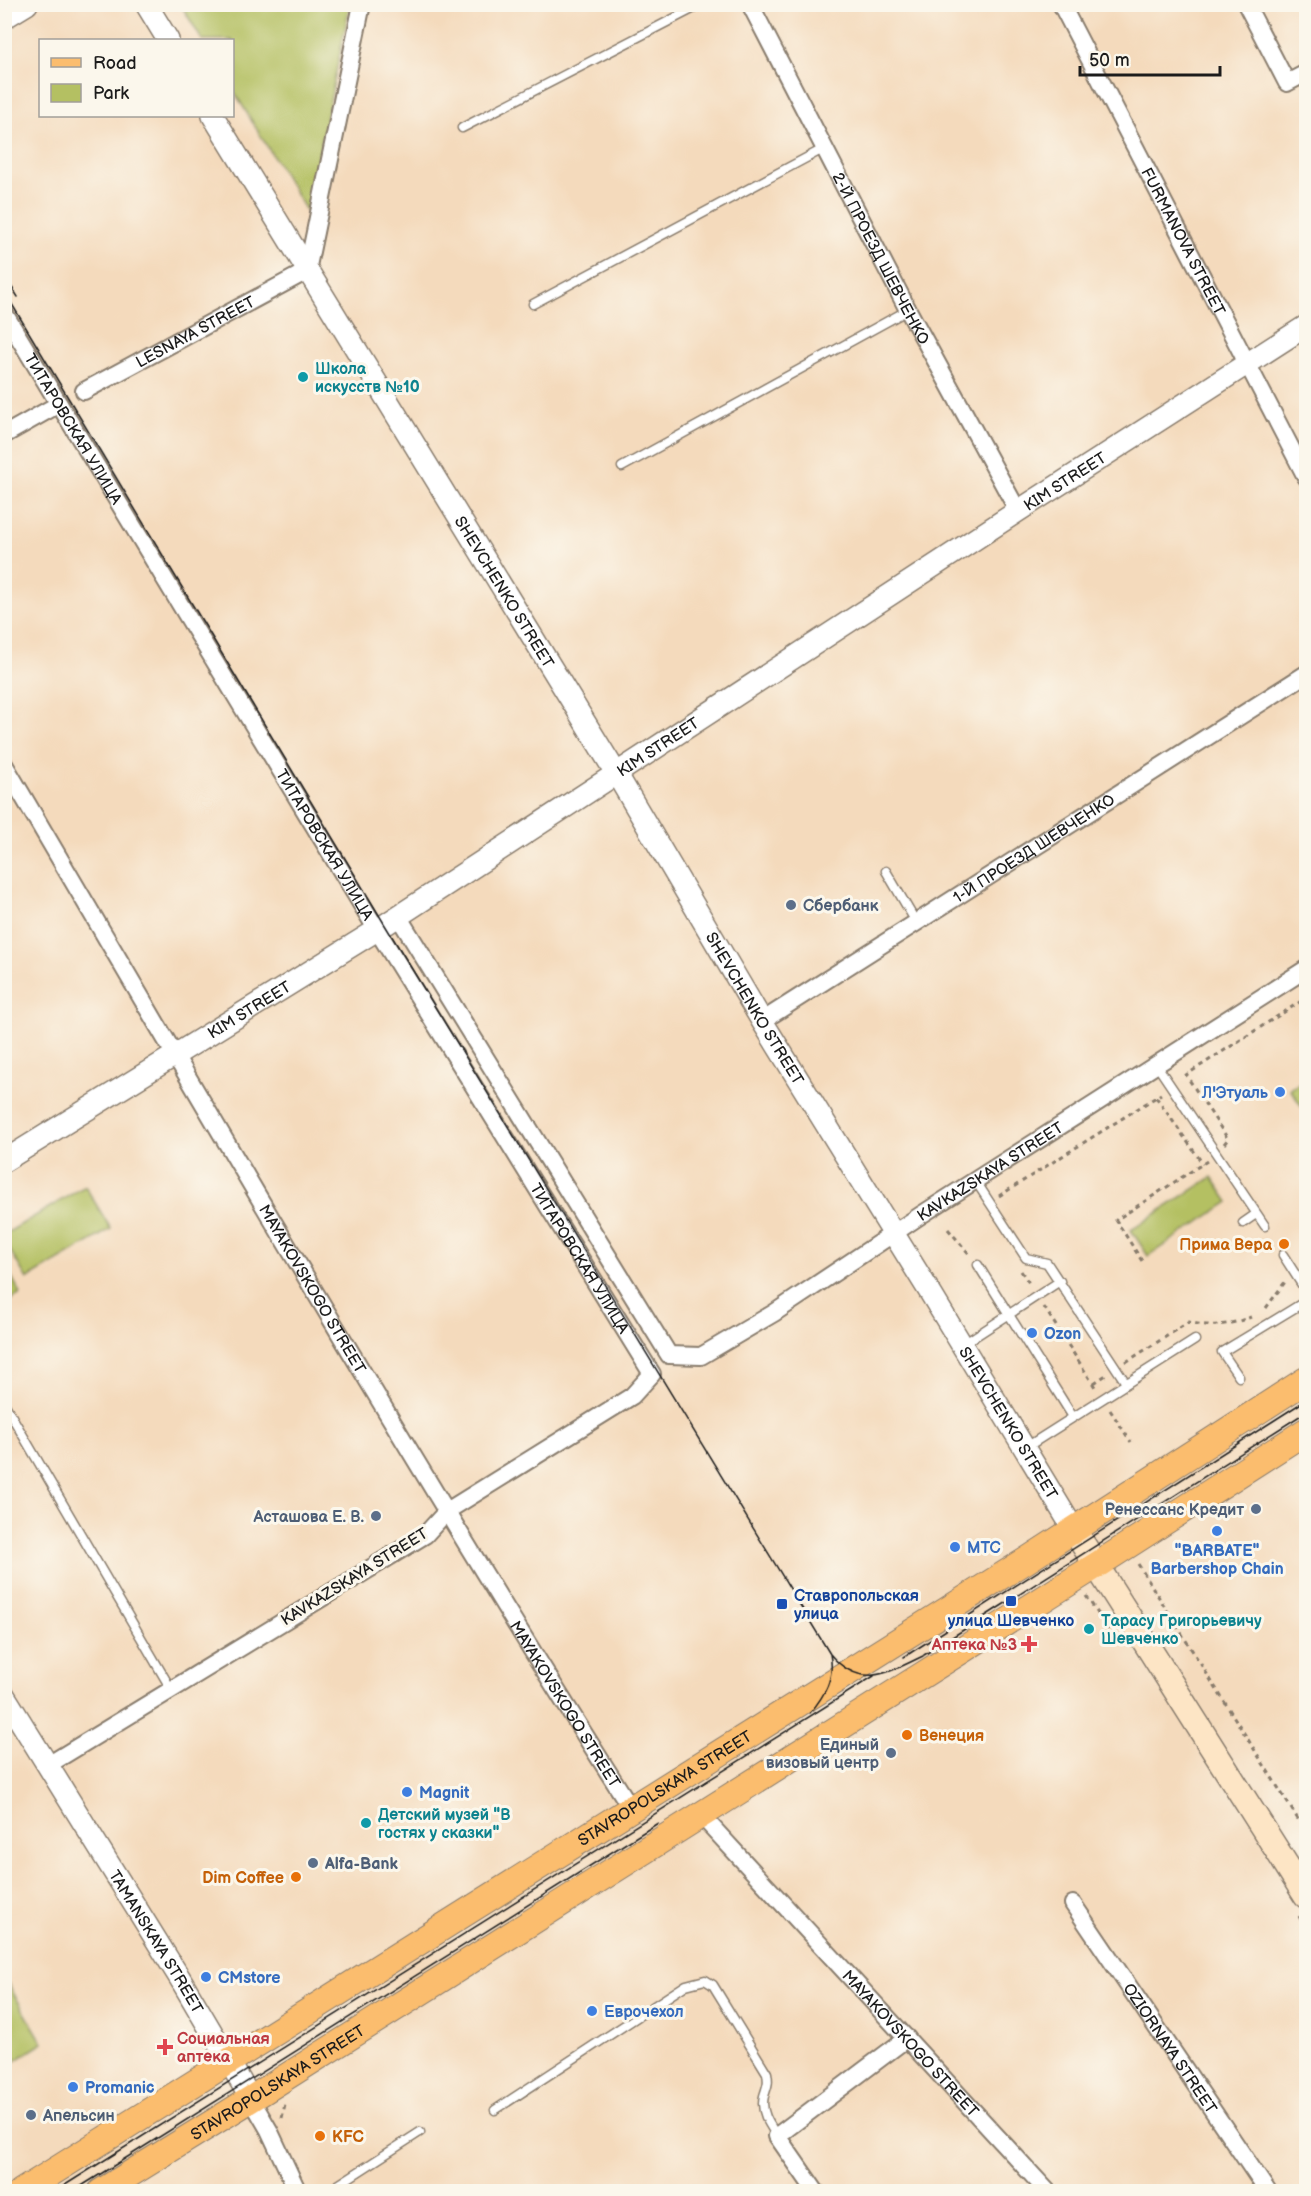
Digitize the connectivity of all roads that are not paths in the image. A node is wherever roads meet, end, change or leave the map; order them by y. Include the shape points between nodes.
1 (27, 4) edge
2 (146, 4) edge
3 (362, 4) edge
4 (702, 4) edge
5 (750, 4) edge
6 (1061, 4) edge
7 (1246, 4) edge
8 (4, 18) edge
9 (167, 39) edge
10 (1306, 73) edge
11 (214, 117) edge
12 (462, 128) dead end
13 (823, 149) junction
14 (307, 271) junction
15 (533, 304) dead end
16 (908, 310) junction
17 (4, 313) edge
18 (1306, 327) edge
19 (1248, 362) junction
20 (84, 391) dead end
21 (59, 404) junction
22 (4, 435) edge
23 (622, 467) dead end
24 (1306, 477) edge
25 (1018, 511) junction
26 (1306, 674) edge
27 (4, 764) edge
28 (616, 773) junction
29 (886, 871) dead end
30 (398, 916) junction
31 (916, 922) junction
32 (377, 930) junction
33 (1306, 969) edge
34 (762, 1021) junction
35 (176, 1055) junction
36 (1156, 1064) junction
37 (4, 1161) edge
38 (975, 1180) junction
39 (1256, 1214) junction
40 (1243, 1223) dead end
41 (1264, 1226) dead end
42 (893, 1234) junction
43 (1283, 1255) dead end
44 (978, 1265) road end
45 (1306, 1270) edge
46 (1297, 1276) junction
47 (1060, 1281) junction
48 (1306, 1291) edge
49 (1306, 1301) edge
50 (1009, 1315) junction
51 (1195, 1340) dead end
52 (962, 1345) junction
53 (669, 1356) joint
54 (652, 1374) joint
55 (1239, 1377) dead end
56 (1306, 1380) edge
57 (1126, 1383) junction
58 (4, 1403) edge
59 (1073, 1417) junction
60 (1306, 1431) edge
61 (1024, 1448) junction
62 (447, 1511) junction
63 (1074, 1530) junction
64 (1097, 1566) junction
65 (171, 1689) junction
66 (4, 1695) edge
67 (48, 1766) junction
68 (631, 1808) junction
69 (701, 1815) junction
70 (1306, 1896) edge
71 (1073, 1904) dead end
72 (907, 2038) junction
73 (229, 2061) junction
74 (251, 2099) junction
75 (495, 2110) dead end
76 (420, 2132) dead end
77 (777, 2136) junction
78 (21, 2192) edge
79 (101, 2192) edge
80 (298, 2192) edge
81 (327, 2192) edge
82 (816, 2192) edge
83 (1048, 2192) edge
84 (1268, 2192) edge

1 - 8 street
2 - 9 street
3 - 14 street
4 - 12 lane
5 - 13 street, 2-Й ПРОЕЗД ШЕВЧЕНКО
6 - 19 street, FURMANOVA STREET
7 - 10 street via 1287,83
11 - 14 street, SHEVCHENKO STREET
13 - 15 lane
13 - 16 street, 2-Й ПРОЕЗД ШЕВЧЕНКО
14 - 20 street, LESNAYA STREET
14 - 28 street, SHEVCHENKO STREET
16 - 23 lane
16 - 25 street, 2-Й ПРОЕЗД ШЕВЧЕНКО
17 - 21 street, ТИТАРОВСКАЯ УЛИЦА
18 - 19 street, KIM STREET
19 - 24 street, FURMANOVA STREET
19 - 25 street, KIM STREET
21 - 22 street
21 - 32 street, ТИТАРОВСКАЯ УЛИЦА
25 - 28 street, KIM STREET
26 - 31 street, 1-Й ПРОЕЗД ШЕВЧЕНКО
27 - 35 street, MAYAKOVSKOGO STREET
28 - 30 street, KIM STREET
28 - 34 street, SHEVCHENKO STREET
29 - 31 lane
30 - 32 street, KIM STREET
30 - 53 street, ТИТАРОВСКАЯ УЛИЦА
31 - 34 street, 1-Й ПРОЕЗД ШЕВЧЕНКО
32 - 35 street, KIM STREET
32 - 54 street, ТИТАРОВСКАЯ УЛИЦА
33 - 36 street, KAVKAZSKAYA STREET
34 - 42 street, SHEVCHENKO STREET
35 - 37 street, KIM STREET
35 - 62 street, MAYAKOVSKOGO STREET
36 - 38 street, KAVKAZSKAYA STREET
36 - 39 lane
38 - 42 street, KAVKAZSKAYA STREET
38 - 47 lane via 1026,1258 1047,1263
39 - 40 lane
39 - 41 lane
42 - 52 street, SHEVCHENKO STREET
42 - 53 street, KAVKAZSKAYA STREET via 701,1356
43 - 46 lane
44 - 50 lane
45 - 46 lane
46 - 48 lane
47 - 50 lane
47 - 57 lane
49 - 55 lane via 1222,1352
50 - 52 lane
50 - 59 lane
51 - 57 lane
52 - 61 street, SHEVCHENKO STREET
54 - 62 street, KAVKAZSKAYA STREET via 632,1396
56 - 63 main road, STAVROPOLSKAYA STREET
57 - 59 lane
58 - 65 lane
59 - 61 lane
60 - 64 main road, STAVROPOLSKAYA STREET
61 - 63 street, SHEVCHENKO STREET
62 - 65 street, KAVKAZSKAYA STREET via 425,1535
62 - 68 street, MAYAKOVSKOGO STREET
63 - 64 main road, SHEVCHENKO STREET
63 - 68 main road, STAVROPOLSKAYA STREET
64 - 69 main road, STAVROPOLSKAYA STREET
64 - 70 main road, SHEVCHENKO STREET
65 - 67 street, KAVKAZSKAYA STREET
66 - 67 street, TAMANSKAYA STREET
67 - 73 street, TAMANSKAYA STREET
68 - 73 main road, STAVROPOLSKAYA STREET
69 - 72 street, MAYAKOVSKOGO STREET
69 - 74 main road, STAVROPOLSKAYA STREET
71 - 84 street, OZIORNAYA STREET
72 - 77 street
72 - 83 street, MAYAKOVSKOGO STREET
73 - 74 street, TAMANSKAYA STREET
73 - 78 main road, STAVROPOLSKAYA STREET
74 - 79 main road, STAVROPOLSKAYA STREET
74 - 80 street, TAMANSKAYA STREET
75 - 77 lane via 686,1985 705,1980 713,1985 767,2073 769,2084 763,2111
76 - 81 lane
77 - 82 street

